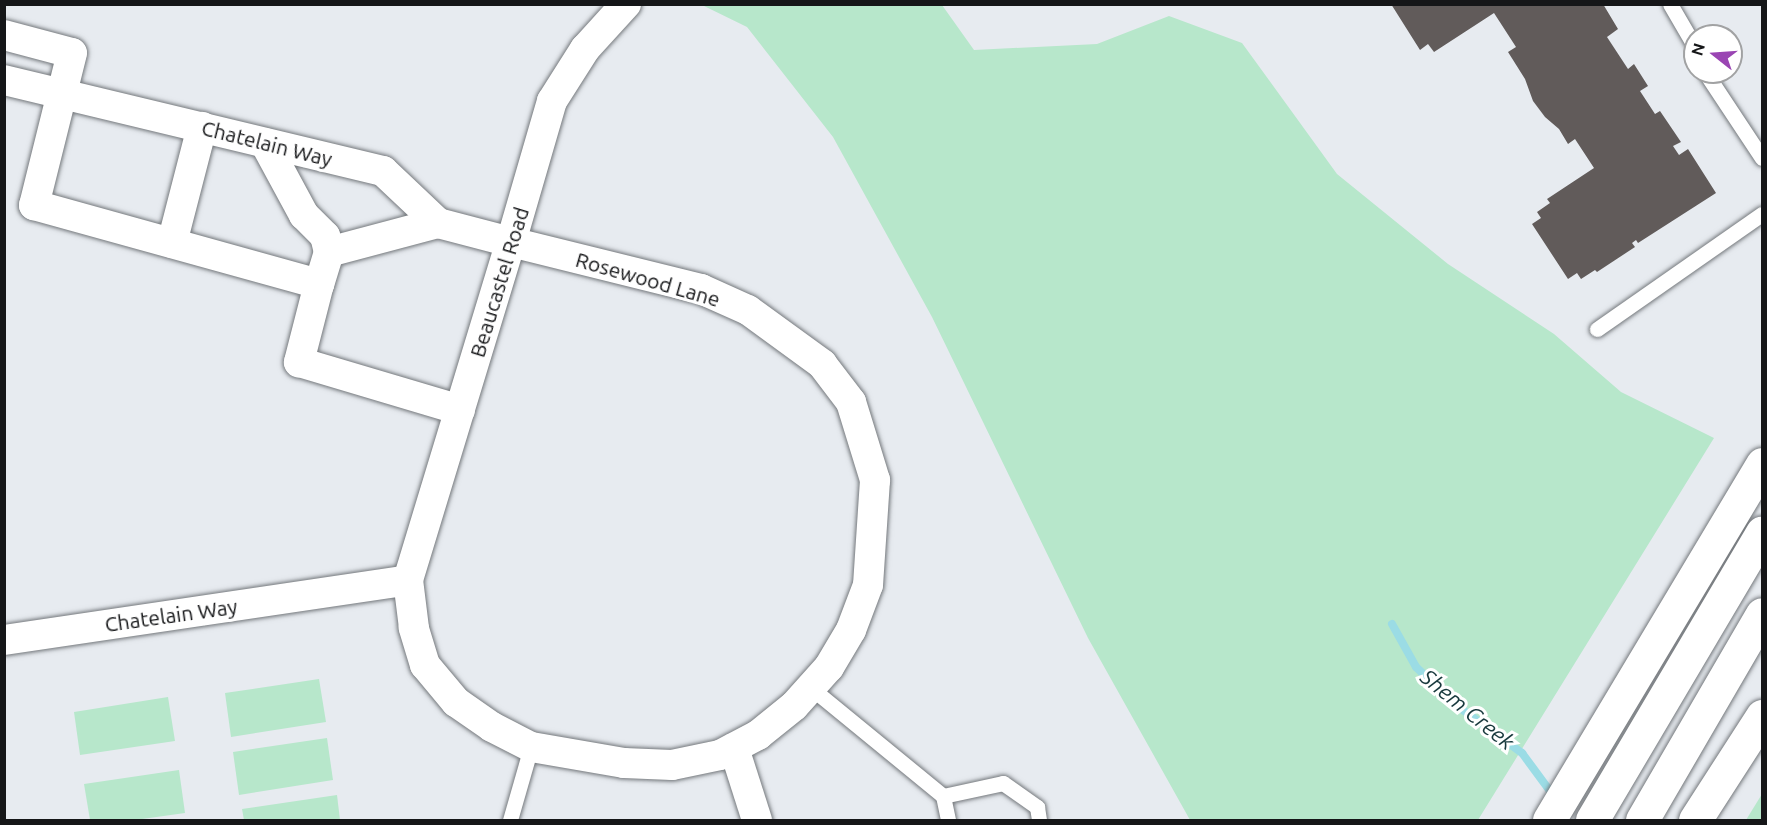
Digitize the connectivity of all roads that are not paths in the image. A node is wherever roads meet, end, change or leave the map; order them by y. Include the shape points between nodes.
1 (626, 4) edge
2 (1670, 4) edge
3 (1683, 26) edge
4 (4, 35) edge
5 (4, 80) edge
6 (1713, 84) edge
7 (62, 94) junction
8 (202, 128) junction
9 (265, 143) junction
10 (1762, 159) edge
11 (1762, 214) edge
12 (438, 223) junction
13 (511, 242) junction
14 (172, 243) junction
15 (329, 252) junction
16 (318, 284) junction
17 (1597, 329) dead end
18 (460, 410) junction
19 (1762, 464) edge
20 (1762, 533) edge
21 (408, 580) junction
22 (1762, 614) edge
23 (4, 640) edge
24 (810, 687) junction
25 (1762, 716) edge
26 (531, 747) junction
27 (734, 748) junction
28 (943, 796) junction
29 (510, 820) edge
30 (757, 820) edge
31 (948, 820) edge
32 (1039, 820) edge
33 (1549, 820) edge
34 (1592, 820) edge
35 (1642, 820) edge
36 (1695, 820) edge

1 - 13 street, Beaucastel Road via 585,49 552,101
2 - 3 lane
4 - 7 street via 72,53
5 - 7 street, Chatelain Way
6 - 10 lane
7 - 8 street, Chatelain Way
7 - 14 street via 34,205
8 - 9 street, Chatelain Way
8 - 14 street
9 - 12 street, Chatelain Way via 383,171
9 - 15 street via 304,215 322,230
11 - 17 lane
12 - 13 street, Chatelain Way
12 - 15 street
13 - 18 street, Beaucastel Road
13 - 24 street, Rosewood Lane via 701,289 748,310 822,364 851,402 875,480 868,585 851,630 829,667
14 - 16 street
15 - 16 street
16 - 18 street via 299,362
18 - 21 street, Beaucastel Road
19 - 33 highway
20 - 34 highway
21 - 23 street, Chatelain Way
21 - 26 street, Rosewood Lane via 414,628 425,665 456,702
22 - 35 highway
24 - 27 street, Rosewood Lane via 794,706 758,735
24 - 28 lane
25 - 36 highway
26 - 27 street, Rosewood Lane via 624,763 672,765 720,755
26 - 29 lane
27 - 30 street
28 - 31 lane
28 - 32 lane via 1003,783 1037,807

